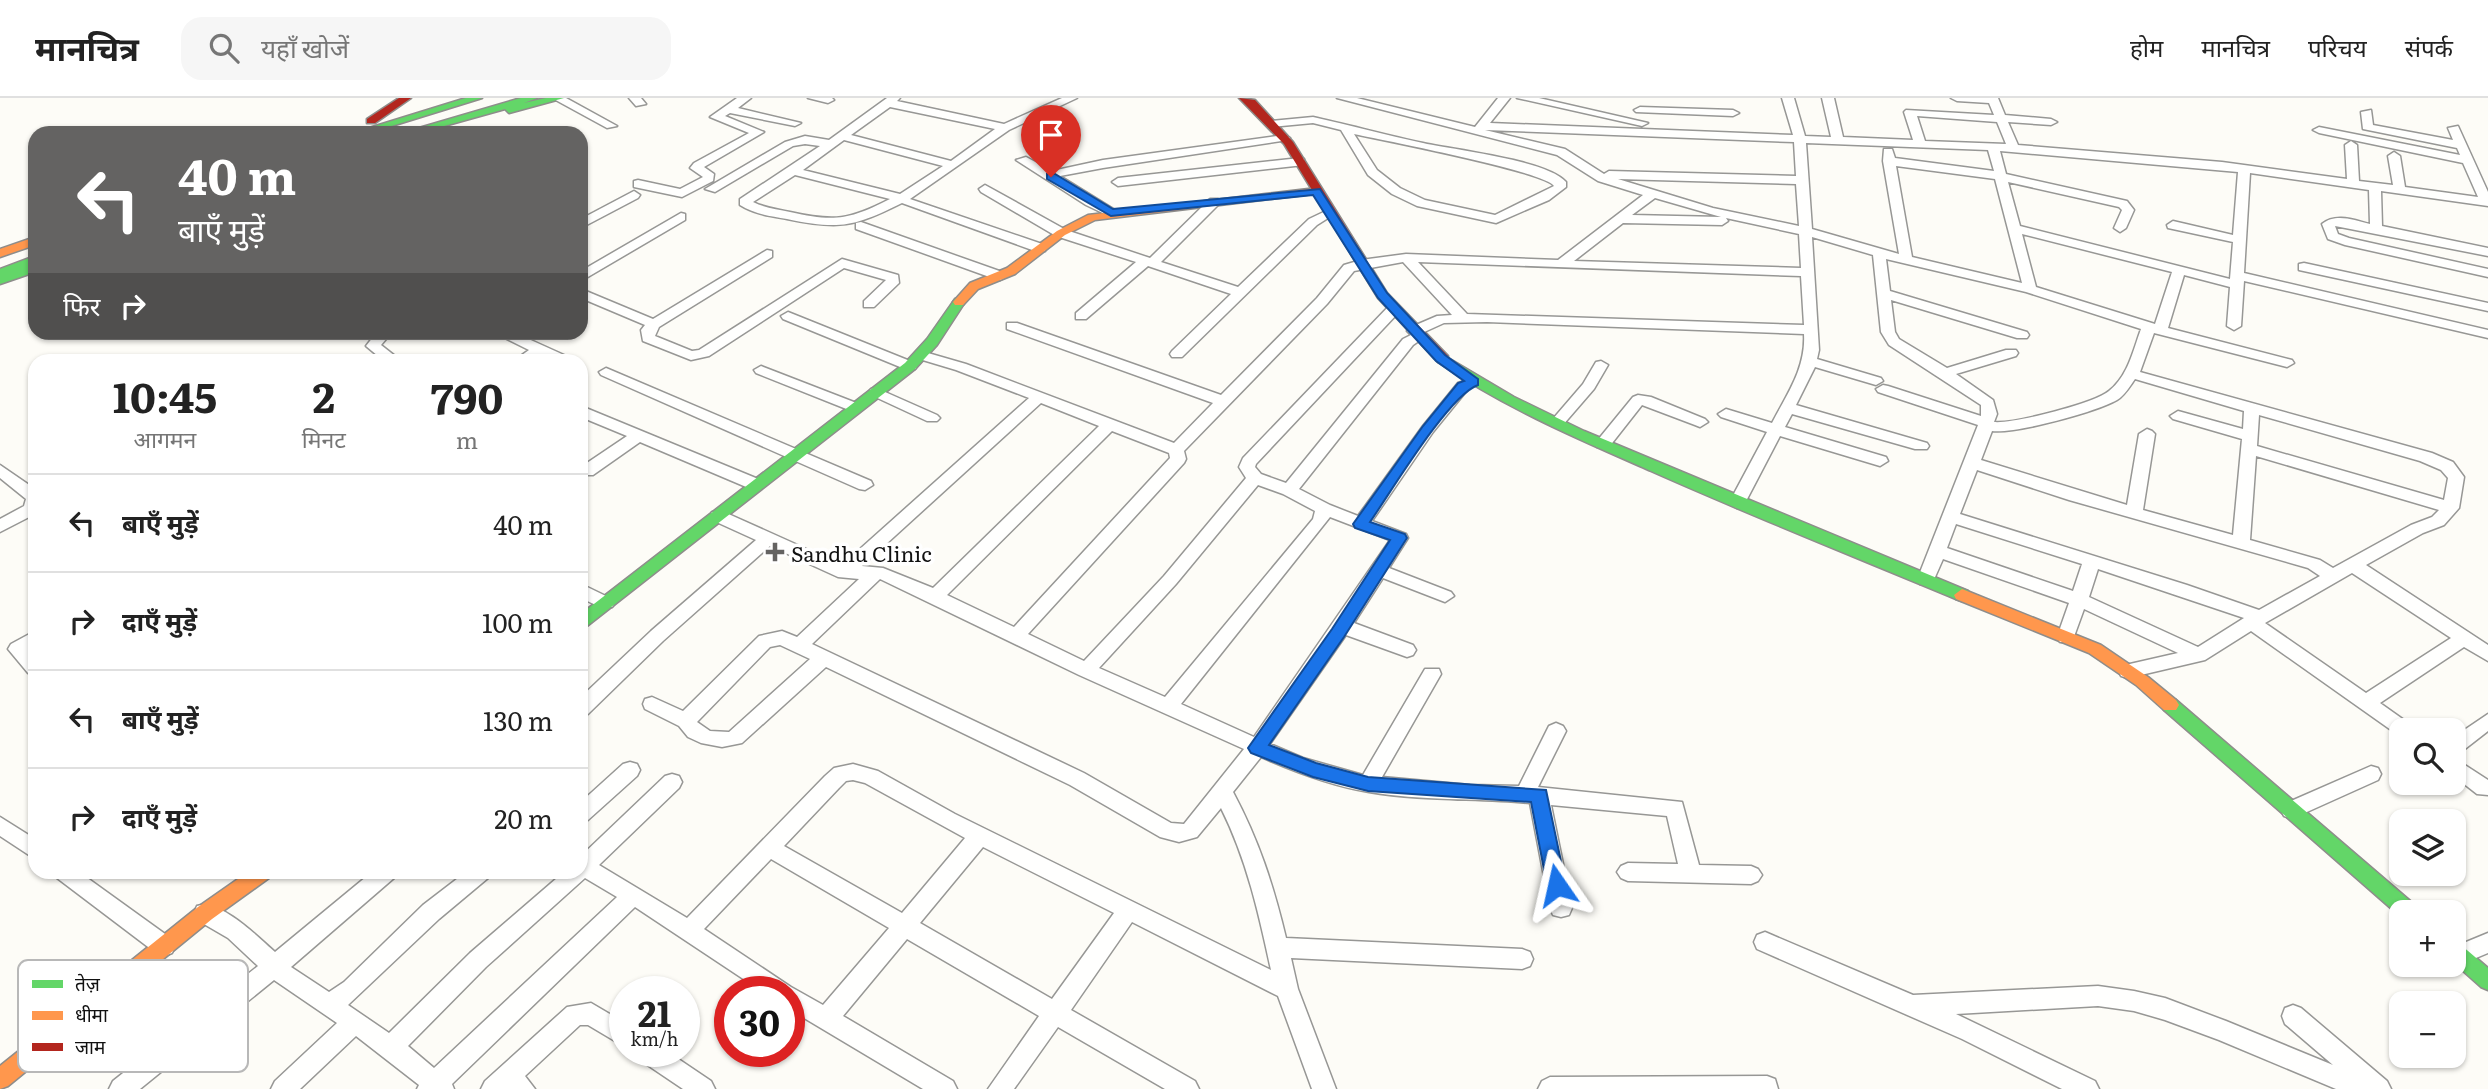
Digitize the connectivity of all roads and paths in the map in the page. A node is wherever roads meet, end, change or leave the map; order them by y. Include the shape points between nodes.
1 (406, 98) edge
2 (477, 98) edge
3 (505, 98) edge
4 (532, 98) edge
5 (558, 98) edge
6 (745, 98) edge
7 (814, 98) edge
8 (1070, 98) edge
9 (1244, 98) edge
10 (1343, 98) edge
11 (1504, 98) edge
12 (1523, 98) edge
13 (1728, 98) edge
14 (1788, 98) edge
15 (1828, 98) edge
16 (1905, 98) edge
17 (1957, 98) edge
18 (1992, 99) edge
19 (828, 100) dead end
20 (891, 101) edge
21 (1638, 104) edge
22 (728, 109) junction
23 (1910, 112) junction
24 (2367, 112) dead end
25 (1733, 113) junction
26 (2001, 118) junction
27 (2050, 122) dead end
28 (795, 123) dead end
29 (1271, 124) junction
30 (367, 126) edge
31 (381, 126) edge
32 (408, 126) edge
33 (432, 126) edge
34 (448, 126) edge
35 (611, 126) dead end
36 (1005, 128) junction
37 (1345, 128) junction
38 (1480, 128) junction
39 (1643, 128) junction
40 (2454, 128) dead end
41 (2319, 130) dead end
42 (1741, 136) junction
43 (1284, 138) junction
44 (1800, 139) junction
45 (836, 140) junction
46 (1838, 140) junction
47 (1886, 143) junction
48 (1920, 144) junction
49 (2351, 145) dead end
50 (2461, 145) junction
51 (1993, 146) junction
52 (2014, 148) junction
53 (2394, 156) dead end
54 (1022, 160) dead end
55 (2467, 160) junction
56 (1889, 161) junction
57 (1300, 162) junction
58 (952, 165) junction
59 (2244, 169) junction
60 (793, 171) junction
61 (1595, 174) junction
62 (1051, 175) junction
63 (2000, 176) junction
64 (1801, 180) junction
65 (1118, 182) dead end
66 (2353, 185) junction
67 (2375, 188) junction
68 (711, 189) dead end
69 (985, 189) dead end
70 (1317, 191) junction
71 (2400, 191) junction
72 (1651, 194) junction
73 (904, 200) junction
74 (1214, 202) junction
75 (2487, 202) edge
76 (1111, 213) junction
77 (1330, 213) junction
78 (681, 217) dead end
79 (588, 219) edge
80 (1621, 219) junction
81 (1757, 221) junction
82 (2173, 225) dead end
83 (861, 226) dead end
84 (2014, 228) junction
85 (2120, 228) dead end
86 (2376, 228) junction
87 (1805, 231) junction
88 (1061, 233) junction
89 (2240, 240) junction
90 (28, 243) edge
91 (1040, 248) junction
92 (2488, 252) edge
93 (0, 253) edge
94 (28, 253) edge
95 (1879, 253) junction
96 (767, 254) dead end
97 (1406, 258) junction
98 (1906, 259) junction
99 (0, 262) edge
100 (1149, 262) junction
101 (28, 263) edge
102 (1361, 264) junction
103 (1560, 265) junction
104 (2304, 267) dead end
105 (28, 270) edge
106 (2179, 270) junction
107 (1807, 272) junction
108 (0, 273) edge
109 (588, 273) edge
110 (2488, 273) edge
111 (1000, 276) junction
112 (0, 280) edge
113 (2238, 281) junction
114 (2030, 289) junction
115 (1241, 293) junction
116 (1883, 293) junction
117 (588, 296) edge
118 (869, 304) dead end
119 (2488, 307) edge
120 (1394, 309) junction
121 (788, 316) dead end
122 (1081, 316) dead end
123 (1463, 318) junction
124 (654, 324) junction
125 (1012, 326) dead end
126 (2234, 326) dead end
127 (2154, 328) junction
128 (1811, 330) junction
129 (1416, 334) junction
130 (2488, 334) edge
131 (2022, 335) dead end
132 (378, 340) edge
133 (519, 340) edge
134 (540, 349) junction
135 (2011, 353) dead end
136 (383, 354) edge
137 (532, 354) edge
138 (553, 354) edge
139 (1177, 354) dead end
140 (915, 360) junction
141 (1809, 361) junction
142 (2287, 363) dead end
143 (1601, 365) dead end
144 (761, 370) dead end
145 (606, 372) dead end
146 (1945, 373) junction
147 (2132, 374) junction
148 (1474, 382) junction
149 (876, 392) junction
150 (1038, 398) junction
151 (1225, 402) junction
152 (854, 407) junction
153 (1789, 408) junction
154 (2252, 408) junction
155 (588, 414) edge
156 (1727, 414) dead end
157 (2178, 416) dead end
158 (932, 418) dead end
159 (1700, 422) dead end
160 (1557, 423) junction
161 (1986, 424) junction
162 (1109, 425) junction
163 (1778, 429) junction
164 (2147, 434) dead end
165 (639, 435) junction
166 (2249, 442) junction
167 (1603, 444) junction
168 (1921, 446) dead end
169 (1176, 450) junction
170 (796, 455) junction
171 (1880, 461) dead end
172 (1972, 463) junction
173 (0, 470) edge
174 (588, 470) edge
175 (1255, 478) junction
176 (757, 485) junction
177 (866, 485) dead end
178 (1289, 490) junction
179 (28, 492) edge
180 (1737, 503) junction
181 (2451, 508) junction
182 (1324, 509) junction
183 (28, 511) edge
184 (2134, 513) junction
185 (718, 516) junction
186 (1951, 517) junction
187 (1361, 524) junction
188 (0, 526) edge
189 (767, 539) junction
190 (2241, 544) junction
191 (1938, 551) junction
192 (2092, 561) junction
193 (2353, 565) junction
194 (1378, 570) junction
195 (877, 572) junction
196 (844, 573) junction
197 (2333, 576) junction
198 (1926, 580) junction
199 (588, 594) edge
200 (934, 596) junction
201 (1445, 596) dead end
202 (2080, 600) junction
203 (606, 603) junction
204 (588, 617) edge
205 (2256, 619) junction
206 (1342, 626) junction
207 (1015, 637) junction
208 (2066, 637) junction
209 (2465, 638) junction
210 (28, 642) edge
211 (799, 646) junction
212 (1406, 650) dead end
213 (2488, 654) edge
214 (2199, 655) junction
215 (825, 657) junction
216 (28, 661) edge
217 (1086, 670) junction
218 (2128, 671) junction
219 (1432, 674) dead end
220 (588, 702) edge
221 (2366, 703) junction
222 (652, 704) dead end
223 (1168, 707) junction
224 (2389, 719) edge
225 (686, 721) junction
226 (2488, 721) edge
227 (1556, 731) dead end
228 (2466, 738) edge
229 (1257, 748) junction
230 (630, 770) dead end
231 (2371, 774) dead end
232 (2466, 775) edge
233 (672, 782) dead end
234 (1368, 784) junction
235 (2484, 788) dead end
236 (1222, 791) junction
237 (1532, 795) junction
238 (588, 808) edge
239 (2291, 810) junction
240 (0, 825) edge
241 (980, 836) junction
242 (28, 845) edge
243 (770, 848) junction
244 (588, 861) edge
245 (588, 872) edge
246 (1628, 872) dead end
247 (1691, 873) junction
248 (1751, 875) dead end
249 (73, 879) edge
250 (252, 879) edge
251 (379, 879) edge
252 (472, 879) edge
253 (569, 879) edge
254 (634, 895) junction
255 (2395, 900) edge
256 (1561, 908) dead end
257 (1129, 910) junction
258 (205, 913) junction
259 (905, 925) junction
260 (688, 931) junction
261 (1765, 942) dead end
262 (2488, 943) edge
263 (164, 946) junction
264 (1276, 947) junction
265 (2466, 950) edge
266 (1522, 959) dead end
267 (146, 960) edge
268 (2466, 962) edge
269 (275, 966) junction
270 (757, 976) edge
271 (2488, 981) edge
272 (248, 988) edge
273 (1287, 989) junction
274 (330, 1005) junction
275 (1909, 1006) junction
276 (805, 1007) edge
277 (1055, 1013) junction
278 (2293, 1016) dead end
279 (826, 1019) junction
280 (355, 1022) junction
281 (609, 1026) edge
282 (391, 1047) junction
283 (670, 1067) edge
284 (142, 1072) edge
285 (508, 1085) edge
286 (435, 1087) edge
287 (1768, 1088) edge
288 (121, 1089) edge
289 (283, 1089) edge
290 (703, 1089) edge
291 (945, 1089) edge
292 (1000, 1089) edge
293 (1187, 1089) edge
294 (1324, 1089) edge
295 (1550, 1089) edge
296 (2087, 1089) edge
297 (2364, 1089) edge
298 (2379, 1089) edge

1 - 30 main road
2 - 31 main road
3 - 32 main road
4 - 33 main road
5 - 34 main road
5 - 35 street
6 - 22 street
7 - 19 street
8 - 36 street
9 - 29 main road
10 - 38 street
11 - 38 street
12 - 39 street
13 - 25 street
14 - 44 street
15 - 46 street
16 - 23 street
17 - 18 street
18 - 26 street
20 - 36 street
20 - 45 street
21 - 25 street
21 - 39 street
22 - 28 street
22 - 79 street via 716,117 758,132 696,168 709,178 682,193 636,189
23 - 26 street
23 - 48 street
24 - 50 street via 2367,127
25 - 42 street
26 - 27 street
26 - 52 street
29 - 37 street via 1312,120
29 - 43 main road
36 - 58 street
37 - 37 street via 1511,164 1555,177 1560,187 1496,219 1421,202 1396,191 1372,172
38 - 39 street
38 - 61 street via 1561,152
39 - 42 street
40 - 50 street
41 - 55 street
42 - 44 street
43 - 57 main road
43 - 62 street
44 - 46 street
44 - 64 street
45 - 58 street
45 - 60 street
45 - 68 street via 789,144
46 - 47 street
47 - 48 street
47 - 56 street
48 - 51 street
49 - 66 street
50 - 55 street
51 - 52 street
51 - 63 street
52 - 59 street
53 - 71 street
54 - 62 street
55 - 75 street
56 - 63 street
56 - 98 street
57 - 65 street
57 - 70 main road
58 - 73 street
59 - 66 street
59 - 89 street
60 - 73 street
60 - 73 street via 744,202 836,223
61 - 64 street
61 - 72 street
62 - 76 street
63 - 84 street
63 - 85 street via 2123,204 2129,210
64 - 87 street
66 - 67 street
67 - 71 street
67 - 86 street
69 - 88 street
70 - 74 main road
70 - 77 main road
71 - 75 street
72 - 80 street
72 - 81 street
73 - 91 street
74 - 76 main road
74 - 100 street
76 - 88 main road
77 - 102 main road
77 - 115 street via 1313,222
78 - 109 street
80 - 81 street
80 - 103 street
81 - 87 street
82 - 89 street
83 - 111 street
84 - 106 street
84 - 114 street
86 - 92 street
86 - 110 street via 2332,220 2328,224 2333,236 2345,241
87 - 95 street
87 - 107 street
88 - 91 main road
88 - 100 street
89 - 113 street
90 - 93 main road
91 - 111 main road
94 - 99 main road
95 - 98 street
95 - 116 street
96 - 124 street
97 - 102 street
97 - 103 street
97 - 123 street
98 - 114 street
100 - 115 street
100 - 122 street
101 - 108 main road
102 - 120 main road
102 - 151 street via 1349,268
103 - 107 street
104 - 119 street
105 - 112 main road
106 - 113 street
106 - 127 street
107 - 128 street
111 - 140 main road via 968,291
113 - 126 street
113 - 130 street
114 - 127 street
115 - 139 street
116 - 131 street
116 - 146 street via 1888,332 1894,342
117 - 124 street
118 - 124 street via 894,278 845,262 698,355 648,338
120 - 129 main road
120 - 175 street via 1249,462 1247,467
121 - 140 street
123 - 128 street
123 - 129 street via 1442,319
125 - 151 street
127 - 142 street
127 - 147 street
128 - 141 street
129 - 148 main road
129 - 178 street
132 - 136 street via 373,346
133 - 134 street
134 - 137 street
134 - 138 street
135 - 146 street
140 - 149 main road
140 - 150 street via 953,364
141 - 153 street
141 - 161 street
143 - 160 street
144 - 152 street
145 - 170 street
146 - 161 street via 1988,404
147 - 154 street
147 - 161 street via 2113,396 2056,416 2004,428
148 - 160 main road
148 - 187 street via 1463,386 1428,429
149 - 152 main road
149 - 158 street
150 - 162 street
150 - 196 street
151 - 169 street
152 - 170 main road
153 - 163 street
153 - 168 street
154 - 166 street
154 - 181 street via 2446,466 2456,477
155 - 165 street
156 - 163 street
157 - 166 street
159 - 167 street via 1638,400
160 - 167 main road
161 - 172 street
162 - 169 street
162 - 200 street
163 - 171 street
163 - 180 street
164 - 184 street
165 - 174 street
165 - 176 street
166 - 181 street
166 - 190 street
167 - 180 main road
169 - 207 street via 1178,459
170 - 176 main road
170 - 177 street
172 - 184 street
172 - 186 street
173 - 179 street
175 - 178 street
175 - 217 street via 1170,580
176 - 185 main road
178 - 182 street
180 - 198 main road
181 - 193 street via 2438,521
182 - 187 street
182 - 223 street via 1321,520
183 - 188 street
184 - 190 street
185 - 189 street
185 - 203 main road
186 - 191 street
186 - 192 street
187 - 194 street via 1400,538
189 - 196 street
189 - 220 street
190 - 197 street via 2314,564
191 - 198 street
191 - 202 street
192 - 202 street
192 - 205 street
193 - 197 street
193 - 209 street
194 - 201 street
194 - 206 street
195 - 196 street
195 - 200 street
195 - 211 street
197 - 205 street
198 - 208 main road
199 - 203 street
200 - 207 street
202 - 208 street
202 - 214 street
203 - 204 main road
205 - 214 street
205 - 221 street
206 - 212 street
206 - 229 street
207 - 217 street
208 - 218 main road
209 - 213 street
209 - 221 street
210 - 216 street via 17,649
211 - 215 street
211 - 225 street via 782,638 765,641
214 - 218 street
215 - 225 street via 735,738 712,740
215 - 236 street via 1077,779 1167,831 1190,831
217 - 223 street
218 - 239 main road
219 - 234 street
221 - 224 street
222 - 225 street
223 - 229 street
226 - 228 street
227 - 237 street
229 - 234 street via 1298,765
229 - 236 street
230 - 238 street
231 - 239 street
232 - 235 street
233 - 244 street
234 - 237 street
236 - 264 street via 1262,882
237 - 247 street via 1675,808
237 - 256 street
239 - 255 main road
240 - 242 street
241 - 243 street via 871,777 853,772 832,782
241 - 257 street
241 - 259 street
243 - 259 street
243 - 260 street
245 - 254 street
246 - 247 street
247 - 248 street
249 - 263 street
250 - 258 main road
251 - 269 street
252 - 274 street
253 - 282 street
254 - 260 street
254 - 286 street
257 - 273 street
257 - 277 street
258 - 263 main road
258 - 269 street via 236,931
259 - 277 street
259 - 279 street
260 - 270 street
261 - 275 street
262 - 265 street
263 - 267 main road
264 - 266 street
264 - 273 street
268 - 271 main road
269 - 272 street
269 - 274 street
273 - 294 street
274 - 280 street
275 - 296 street
275 - 297 street via 2098,996 2134,1001 2226,1032
276 - 279 street
277 - 292 street
277 - 293 street
278 - 298 street
279 - 291 street
280 - 282 street
280 - 289 street
281 - 285 street via 591,1014 575,1015
282 - 286 street
283 - 290 street
284 - 288 street
287 - 295 street

